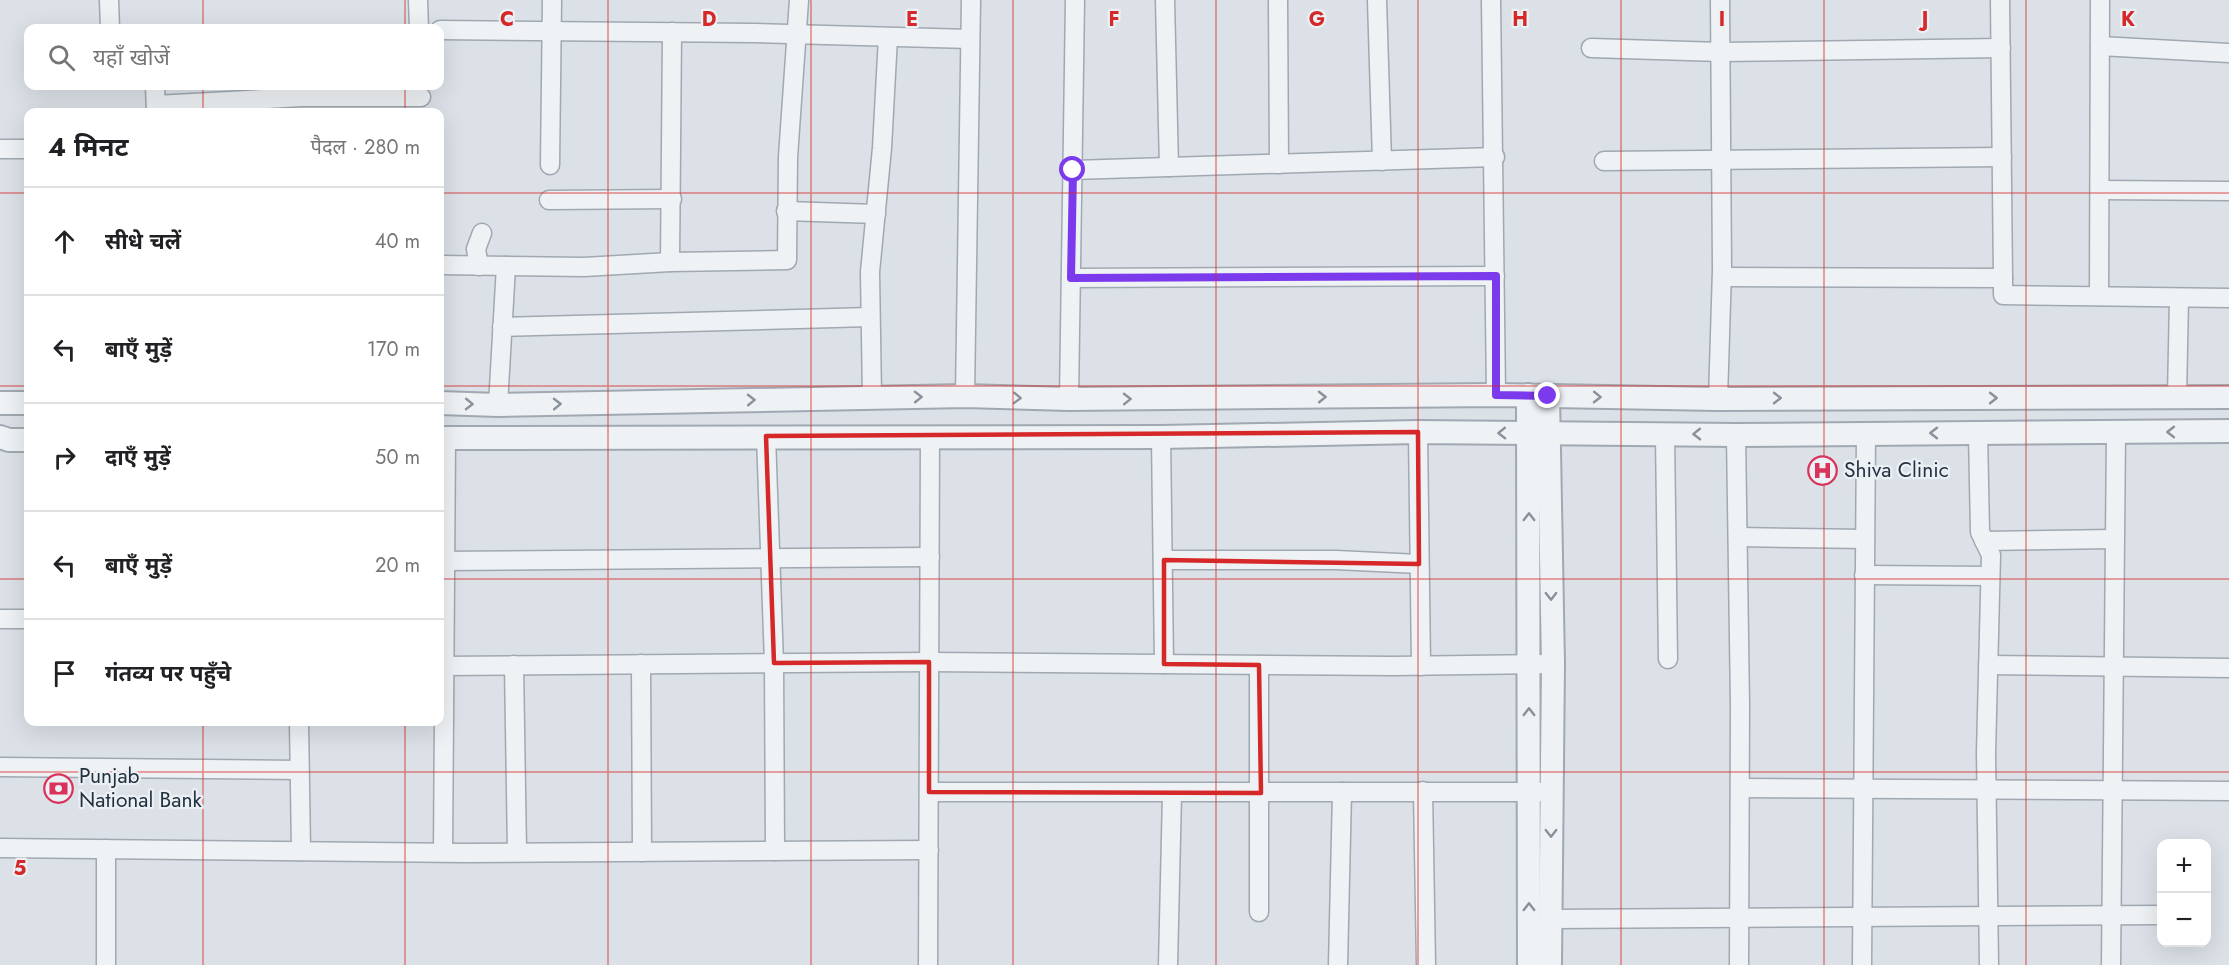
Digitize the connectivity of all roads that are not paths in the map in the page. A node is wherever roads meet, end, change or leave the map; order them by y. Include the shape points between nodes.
1 (109, 0) edge
2 (418, 0) edge
3 (552, 0) edge
4 (798, 0) edge
5 (971, 0) edge
6 (1075, 0) edge
7 (1165, 0) edge
8 (1278, 0) edge
9 (1377, 0) edge
10 (1491, 0) edge
11 (1720, 0) edge
12 (2000, 0) edge
13 (2100, 0) edge
14 (110, 24) edge
15 (419, 24) edge
16 (444, 30) edge
17 (554, 31) junction
18 (672, 32) junction
19 (798, 34) junction
20 (888, 37) junction
21 (970, 39) junction
22 (2100, 46) junction
23 (1591, 48) dead end
24 (2001, 48) junction
25 (1721, 52) junction
26 (2229, 53) edge
27 (155, 90) edge
28 (422, 98) edge
29 (156, 108) edge
30 (168, 108) edge
31 (0, 149) edge
32 (24, 149) edge
33 (1495, 157) junction
34 (2002, 157) junction
35 (1722, 160) junction
36 (1382, 161) junction
37 (1604, 161) dead end
38 (1279, 164) junction
39 (550, 165) dead end
40 (1169, 167) junction
41 (1073, 170) junction
42 (2100, 190) junction
43 (2229, 191) edge
44 (672, 199) junction
45 (549, 200) dead end
46 (786, 211) junction
47 (876, 214) junction
48 (482, 233) dead end
49 (670, 262) junction
50 (444, 265) edge
51 (480, 266) junction
52 (506, 266) junction
53 (1496, 276) junction
54 (1722, 277) junction
55 (1071, 278) junction
56 (2003, 278) junction
57 (2099, 296) junction
58 (2179, 298) junction
59 (2229, 298) edge
60 (870, 317) junction
61 (502, 327) junction
62 (1496, 395) junction
63 (965, 396) junction
64 (1538, 396) junction
65 (2177, 397) junction
66 (2229, 397) edge
67 (872, 398) junction
68 (1068, 399) junction
69 (1718, 399) junction
70 (0, 403) edge
71 (24, 403) edge
72 (444, 403) edge
73 (498, 405) junction
74 (2229, 431) edge
75 (1418, 432) junction
76 (1539, 432) junction
77 (2116, 432) junction
78 (1866, 433) junction
79 (1978, 433) junction
80 (1665, 435) junction
81 (1736, 435) junction
82 (766, 436) junction
83 (930, 436) junction
84 (0, 437) edge
85 (1161, 437) junction
86 (444, 438) edge
87 (24, 440) edge
88 (1738, 537) junction
89 (1865, 539) junction
90 (2113, 539) junction
91 (1984, 541) junction
92 (930, 557) junction
93 (770, 558) junction
94 (1164, 560) junction
95 (444, 561) edge
96 (1419, 564) junction
97 (1864, 575) junction
98 (1990, 576) junction
99 (0, 619) edge
100 (24, 619) edge
101 (1668, 659) dead end
102 (929, 662) junction
103 (774, 663) junction
104 (641, 664) junction
105 (1164, 664) junction
106 (1529, 664) junction
107 (1552, 664) junction
108 (514, 665) junction
109 (1260, 665) junction
110 (1988, 665) junction
111 (444, 666) edge
112 (1421, 666) junction
113 (2112, 666) junction
114 (2229, 668) edge
115 (298, 726) edge
116 (442, 726) edge
117 (0, 767) edge
118 (299, 770) junction
119 (1740, 788) junction
120 (1862, 789) junction
121 (2111, 789) junction
122 (1987, 790) junction
123 (1422, 791) junction
124 (2229, 791) edge
125 (929, 792) junction
126 (1342, 792) junction
127 (1540, 792) junction
128 (1261, 793) junction
129 (1172, 794) junction
130 (0, 848) edge
131 (105, 849) junction
132 (929, 850) junction
133 (301, 851) junction
134 (775, 851) junction
135 (443, 852) junction
136 (517, 852) junction
137 (642, 852) junction
138 (1259, 912) dead end
139 (1988, 915) junction
140 (2110, 915) junction
141 (2157, 915) edge
142 (1862, 917) junction
143 (1739, 918) junction
144 (1551, 919) junction
145 (106, 965) edge
146 (928, 965) edge
147 (1168, 965) edge
148 (1338, 965) edge
149 (1426, 965) edge
150 (1529, 965) edge
151 (1550, 965) edge
152 (1739, 965) edge
153 (1862, 965) edge
154 (1989, 965) edge
155 (2111, 965) edge

1 - 14 street
2 - 15 street
3 - 17 street
4 - 19 street
5 - 21 street
6 - 41 street
7 - 40 street
8 - 38 street
9 - 36 street
10 - 33 street
11 - 25 street
12 - 24 street
13 - 22 street
16 - 17 street
17 - 18 street
17 - 39 street
18 - 19 street
18 - 44 street
19 - 20 street
19 - 46 street
20 - 21 street
20 - 47 street
21 - 63 street
22 - 26 street
22 - 42 street
23 - 25 street
24 - 25 street
24 - 34 street
25 - 35 street
27 - 29 street
28 - 30 street via 303,97
31 - 32 street
33 - 36 street
33 - 53 street
34 - 35 street
34 - 56 street
35 - 37 street
35 - 54 street
36 - 38 street
38 - 40 street
40 - 41 street
41 - 55 street
42 - 43 street
42 - 57 street
44 - 45 street
44 - 49 street
46 - 47 street
46 - 49 street via 787,260
47 - 60 street
48 - 51 street via 476,249
49 - 52 street
50 - 51 street
51 - 52 street
52 - 61 street
53 - 55 street
53 - 62 street
54 - 56 street
54 - 69 street
55 - 68 street
56 - 57 street via 2003,295
57 - 58 street
58 - 59 street
58 - 65 street
60 - 61 street
60 - 67 street
61 - 73 street
62 - 64 street
68 -> 62 street
67 -> 63 street
63 -> 68 street
64 -> 69 street
64 - 76 street
65 - 66 street
69 -> 65 street
73 -> 67 street
70 - 71 street
72 -> 73 street
74 -> 77 street
76 -> 75 street
75 - 85 street
75 - 96 street
76 - 80 street
106 -> 76 street
76 -> 107 street
77 - 79 street
77 - 90 street
79 -> 78 street
78 - 81 street
78 - 89 street
79 - 91 street via 1980,532
81 -> 80 street
80 - 101 street
81 - 88 street
82 - 83 street
82 - 86 street
82 - 93 street
83 - 85 street
83 - 92 street
84 - 87 street
85 - 94 street
88 - 89 street
88 - 119 street
89 - 97 street
90 - 91 street
90 - 113 street
91 - 98 street via 1991,555
92 - 93 street
92 - 102 street
93 - 95 street
93 - 103 street
94 - 96 street
94 - 105 street
96 - 112 street
97 - 98 street
97 - 120 street
98 - 110 street
99 - 100 street
102 - 103 street
102 - 105 street
102 - 125 street
103 - 104 street
103 - 134 street
104 - 108 street
104 - 137 street
105 - 109 street
106 - 107 street
106 - 112 street
127 -> 106 street
107 - 127 street
108 - 111 street
108 - 136 street
109 - 112 street
109 - 128 street
110 - 113 street
110 - 122 street
113 - 114 street
113 - 121 street
115 - 118 street
116 - 135 street
117 - 118 street
118 - 133 street
119 - 120 street
119 - 143 street
120 - 122 street
120 - 142 street
121 - 122 street
121 - 124 street
121 - 140 street
122 - 139 street
123 - 126 street
123 - 127 street
123 - 149 street
125 - 129 street
125 - 132 street
126 - 128 street
126 - 148 street
127 -> 144 street
150 -> 127 street
128 - 129 street
128 - 138 street
129 - 147 street
130 - 131 street
131 - 133 street
131 - 145 street
132 - 134 street
132 - 146 street
133 - 135 street
134 - 137 street
135 - 136 street
136 - 137 street
139 - 140 street
139 - 142 street
139 - 154 street
140 - 141 street
140 - 155 street
142 - 143 street
142 - 153 street
143 - 144 street
143 - 152 street
144 - 151 street

